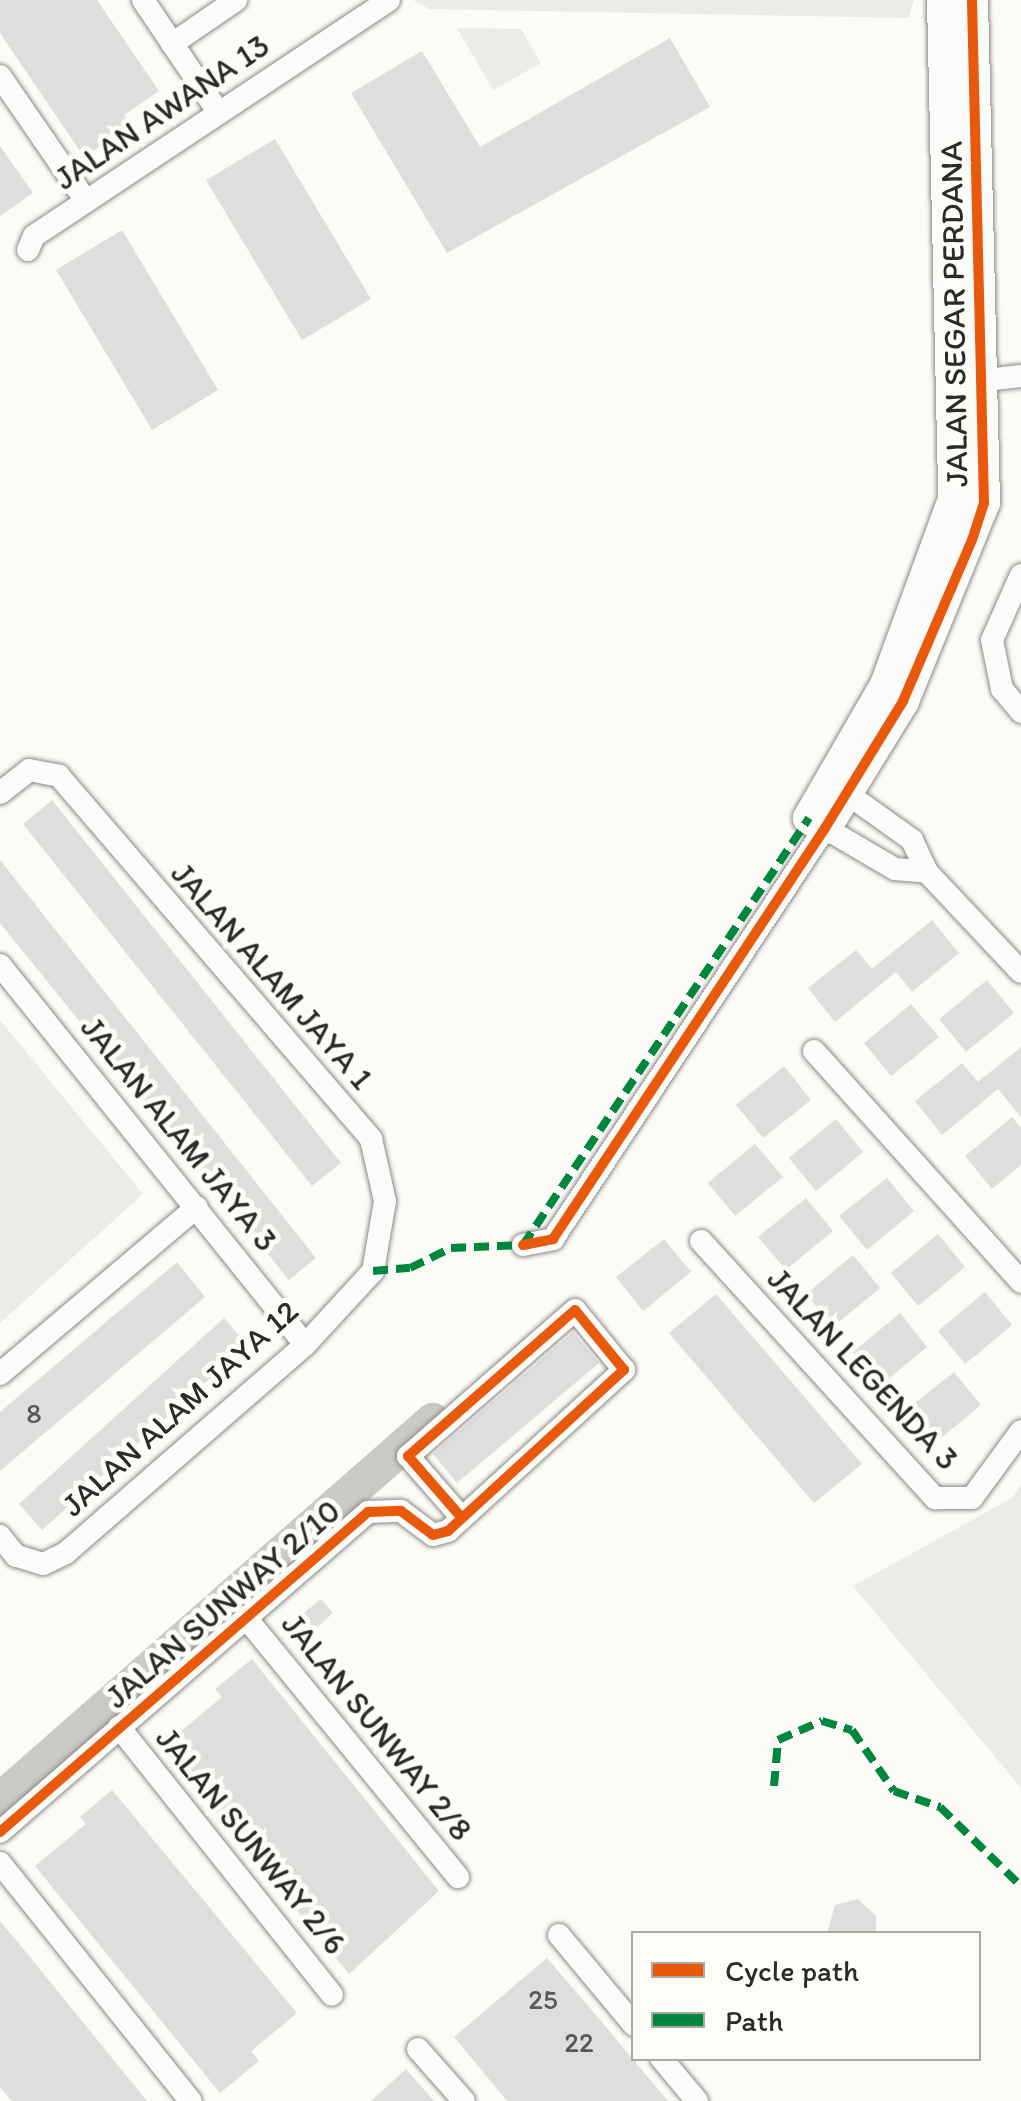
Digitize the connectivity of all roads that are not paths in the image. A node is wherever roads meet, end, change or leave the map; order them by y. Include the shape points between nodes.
1 (143, 0) edge
2 (236, 0) edge
3 (388, 0) edge
4 (942, 0) edge
5 (972, 0) edge
6 (172, 44) junction
7 (0, 76) edge
8 (219, 113) junction
9 (86, 201) junction
10 (28, 250) dead end
11 (1021, 376) edge
12 (967, 382) junction
13 (1021, 575) edge
14 (1021, 712) edge
15 (838, 787) junction
16 (0, 793) edge
17 (817, 823) junction
18 (927, 872) junction
19 (0, 965) edge
20 (1021, 972) edge
21 (814, 1051) dead end
22 (197, 1207) junction
23 (700, 1241) dead end
24 (522, 1244) dead end
25 (373, 1270) joint
26 (1021, 1282) edge
27 (305, 1345) junction
28 (0, 1374) edge
29 (1021, 1431) edge
30 (462, 1517) junction
31 (0, 1536) edge
32 (246, 1618) junction
33 (119, 1727) junction
34 (0, 1832) edge
35 (0, 1863) edge
36 (458, 1877) dead end
37 (560, 1935) dead end
38 (332, 1995) dead end
39 (631, 2020) edge
40 (418, 2049) dead end
41 (664, 2061) edge
42 (191, 2101) edge
43 (464, 2101) edge
44 (696, 2101) edge

1 - 6 street
2 - 6 street
3 - 8 street, JALAN AWANA 13
4 - 12 street, JALAN SEGAR PERDANA
5 - 12 street, JALAN SEGAR PERDANA
6 - 8 street
7 - 9 street
8 - 9 street, JALAN AWANA 13
9 - 10 street, JALAN AWANA 13 via 34,236
11 - 12 street
12 - 15 street, JALAN SEGAR PERDANA via 984,503 903,701
13 - 14 street via 992,640 1002,690
15 - 17 street, JALAN SEGAR PERDANA
15 - 18 street via 912,840
16 - 25 street, JALAN ALAM JAYA 1 via 29,770 59,776 371,1139 386,1201
17 - 18 street via 895,869
17 - 24 street via 559,1230
18 - 20 street
19 - 22 street, JALAN ALAM JAYA 3
21 - 26 street
22 - 27 street, JALAN ALAM JAYA 3
22 - 28 street
23 - 29 street, JALAN LEGENDA 3 via 935,1498 972,1498
25 - 27 street, JALAN ALAM JAYA 12
27 - 31 street, JALAN ALAM JAYA 12 via 66,1553 43,1564 16,1556
30 - 30 street via 624,1370 575,1310 408,1456
30 - 32 street, JALAN SUNWAY 2/10 via 433,1534 401,1511 368,1512
32 - 33 street, JALAN SUNWAY 2/10
32 - 36 street, JALAN SUNWAY 2/8
33 - 34 street, JALAN SUNWAY 2/10
33 - 38 street, JALAN SUNWAY 2/6
35 - 42 street
37 - 39 street
40 - 43 street
41 - 44 street

